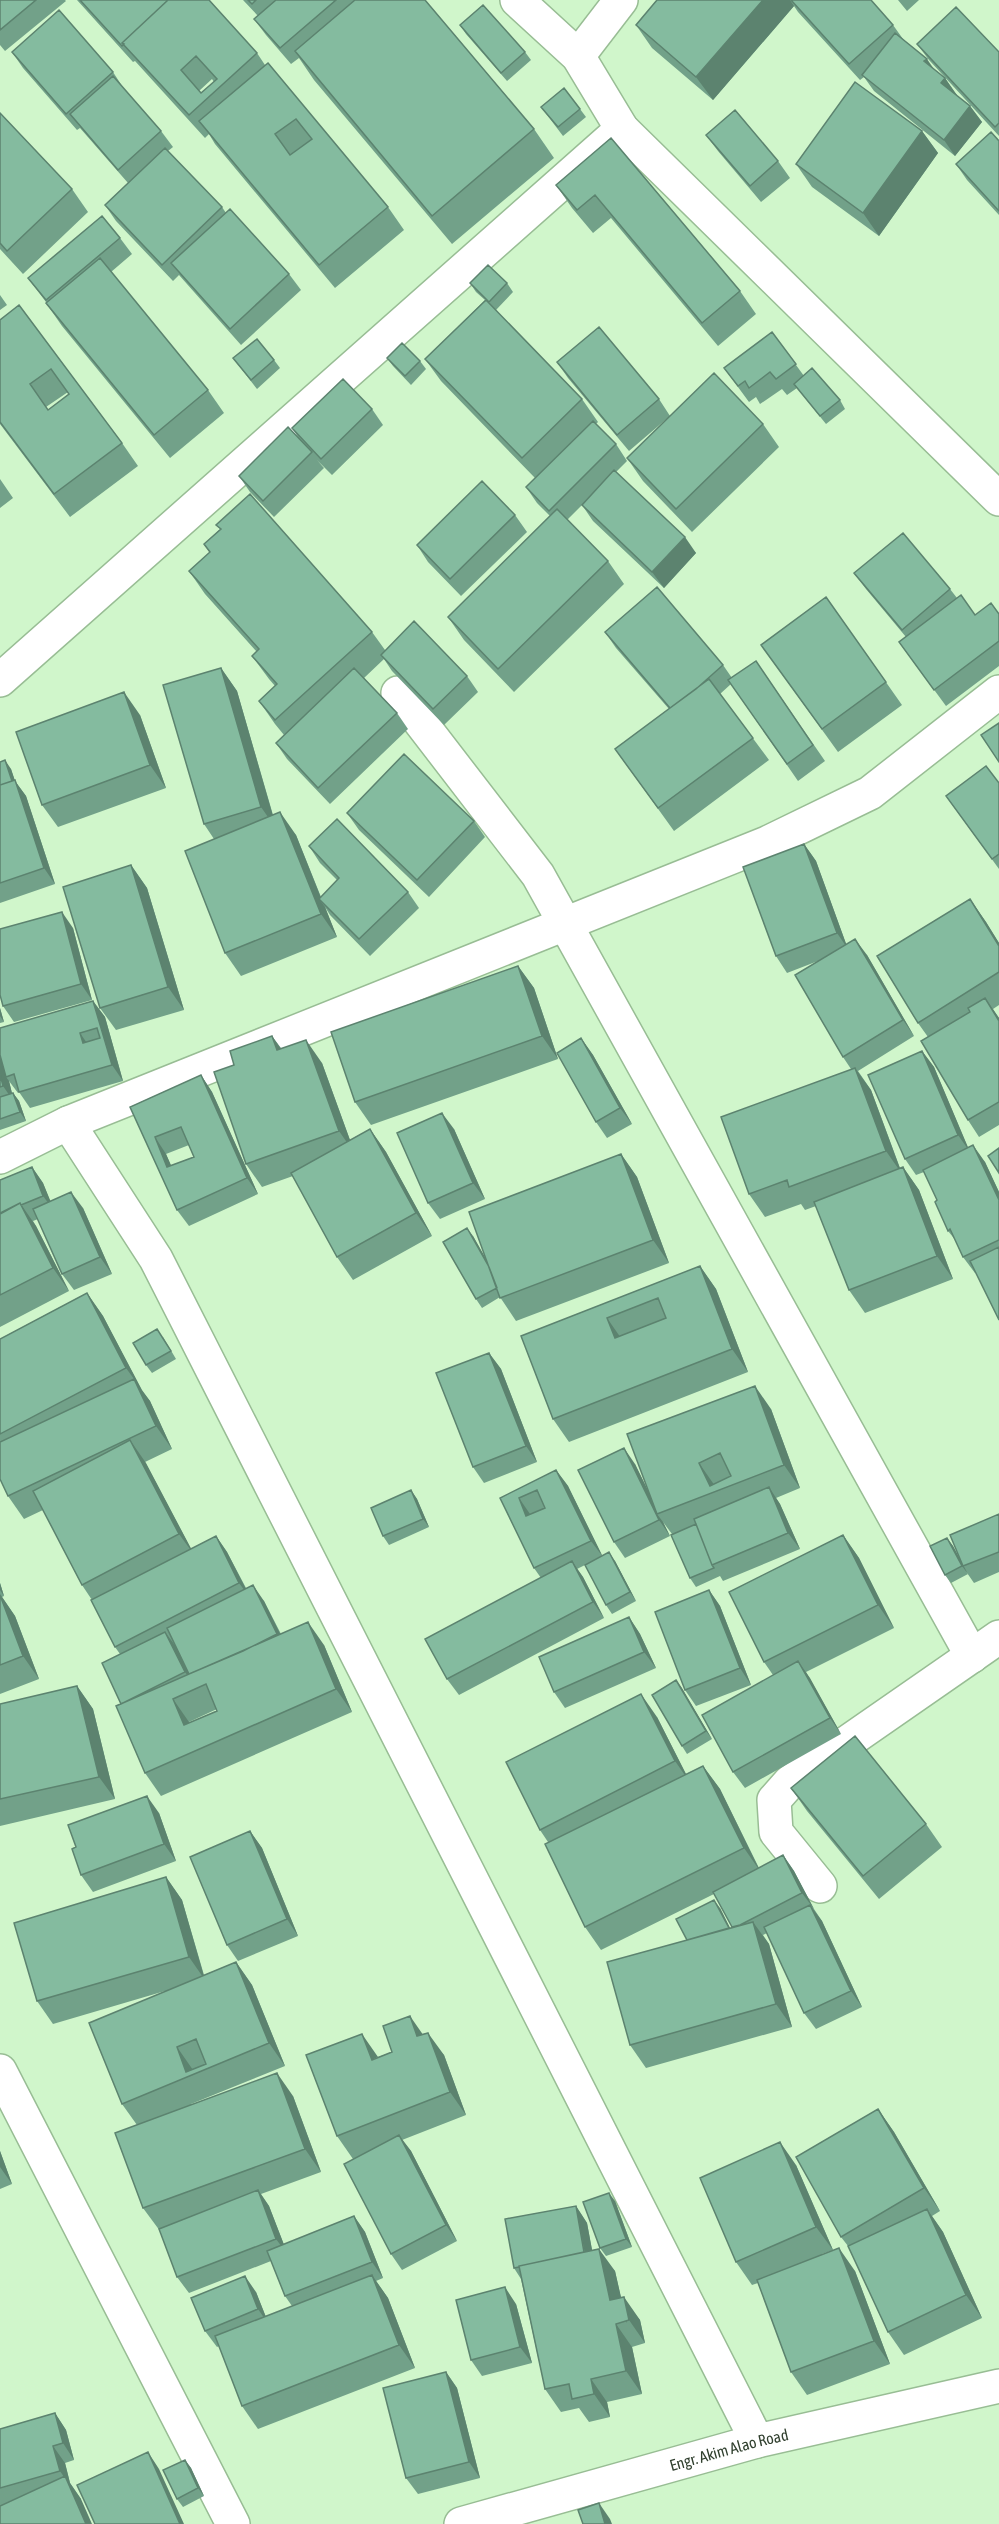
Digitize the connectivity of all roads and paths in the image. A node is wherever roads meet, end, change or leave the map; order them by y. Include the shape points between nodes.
1 (517, 0) edge
2 (621, 0) edge
3 (578, 57) junction
4 (622, 129) junction
5 (999, 499) edge
6 (0, 681) edge
7 (999, 692) edge
8 (398, 693) edge
9 (567, 924) junction
10 (68, 1123) junction
11 (0, 1157) edge
12 (999, 1637) edge
13 (972, 1656) junction
14 (820, 1886) dead end
15 (0, 2071) edge
16 (999, 2386) edge
17 (757, 2441) junction
18 (233, 2524) edge
19 (460, 2524) edge

1 - 3 street
2 - 3 street
3 - 4 street
4 - 5 street
4 - 6 street
7 - 9 street via 870,794 767,843
8 - 9 street via 538,875
9 - 10 street
9 - 13 street
10 - 11 street
10 - 17 street via 156,1259
12 - 13 street
13 - 14 street via 789,1782 774,1800 776,1832
15 - 18 street
16 - 17 street, Engr. Akim Alao Road
17 - 19 street, Engr. Akim Alao Road

